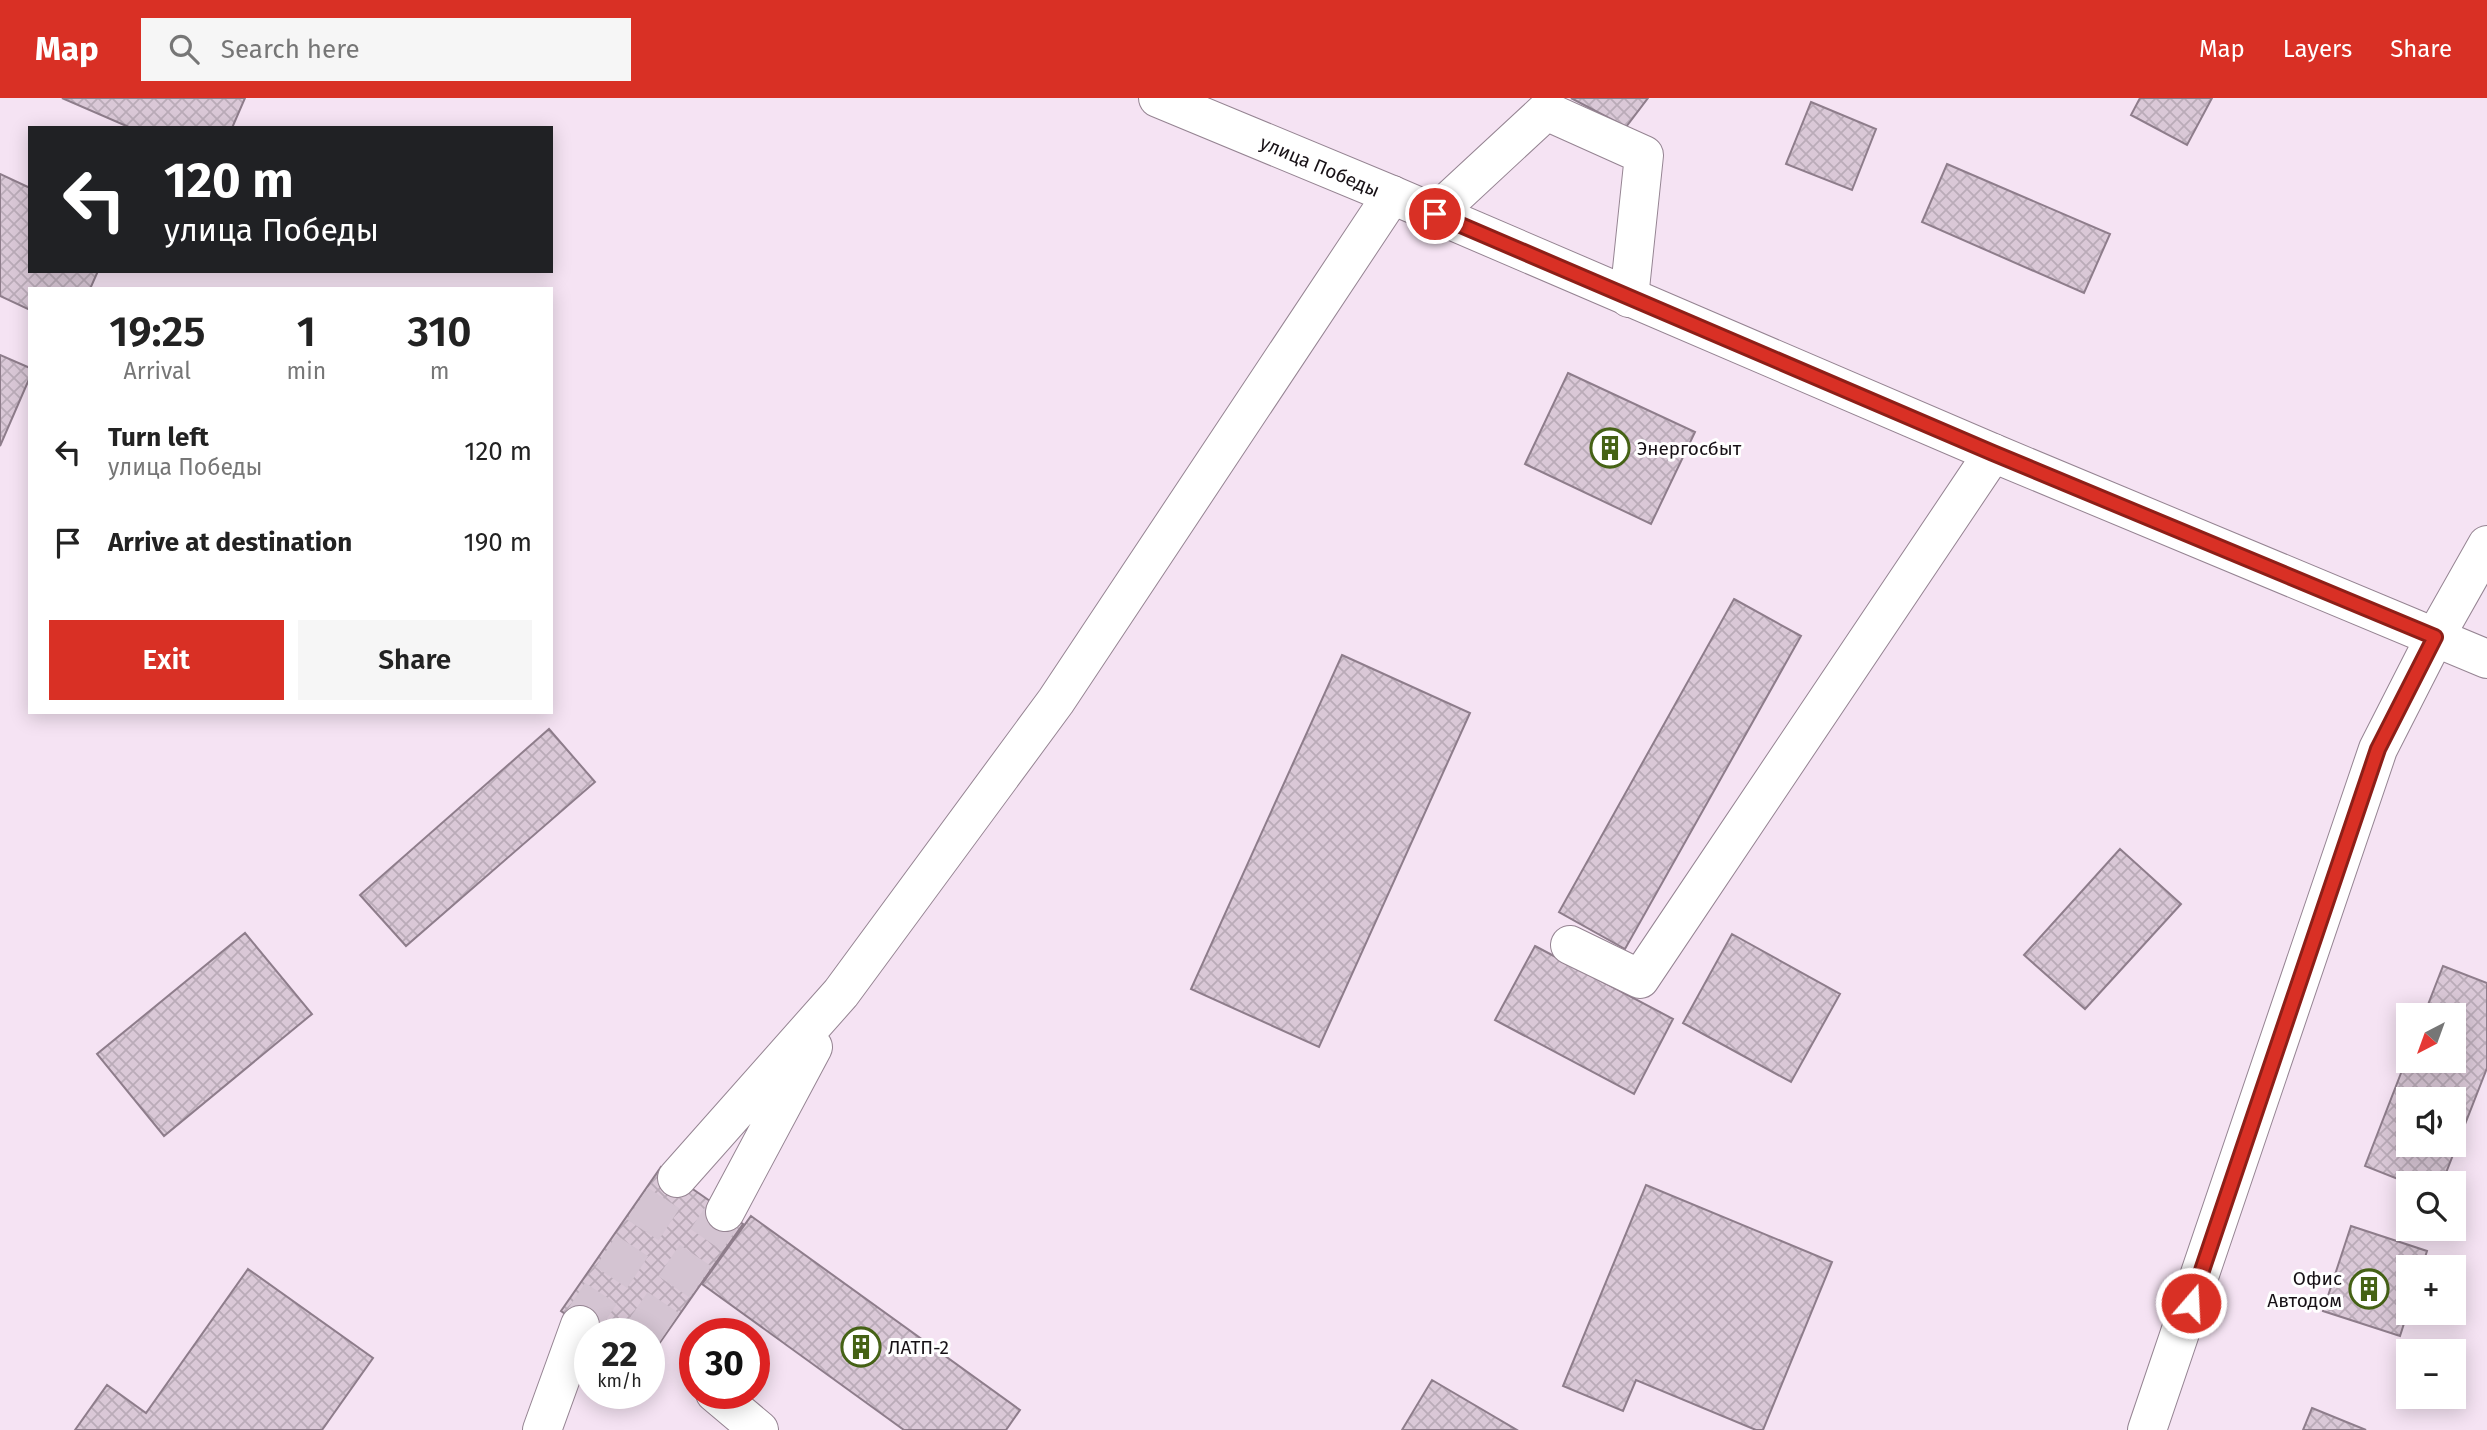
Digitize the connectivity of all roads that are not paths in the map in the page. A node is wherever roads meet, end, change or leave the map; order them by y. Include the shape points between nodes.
1 (1162, 99) edge
2 (1392, 195) junction
3 (1435, 214) junction
4 (1629, 298) junction
5 (1993, 453) junction
6 (2487, 545) edge
7 (2435, 637) junction
8 (2487, 659) edge
9 (1570, 945) dead end
10 (841, 993) junction
11 (677, 1178) tunnel mouth
12 (725, 1212) tunnel mouth
13 (574, 1342) tunnel mouth
14 (574, 1398) edge
15 (734, 1409) edge
16 (545, 1422) edge
17 (759, 1430) edge
18 (2147, 1430) edge

1 - 2 main road, улица Победы
2 - 3 main road, улица Победы
2 - 10 main road via 1056,701
3 - 4 main road, улица Победы
3 - 4 main road via 1546,111 1644,155
4 - 5 main road, улица Победы
5 - 7 main road, улица Победы
5 - 9 main road via 1640,979
6 - 7 main road
7 - 8 main road, улица Победы
7 - 18 main road via 2378,749
10 - 11 main road
10 - 12 main road
13 - 16 main road
14 - 16 main road
15 - 17 main road

